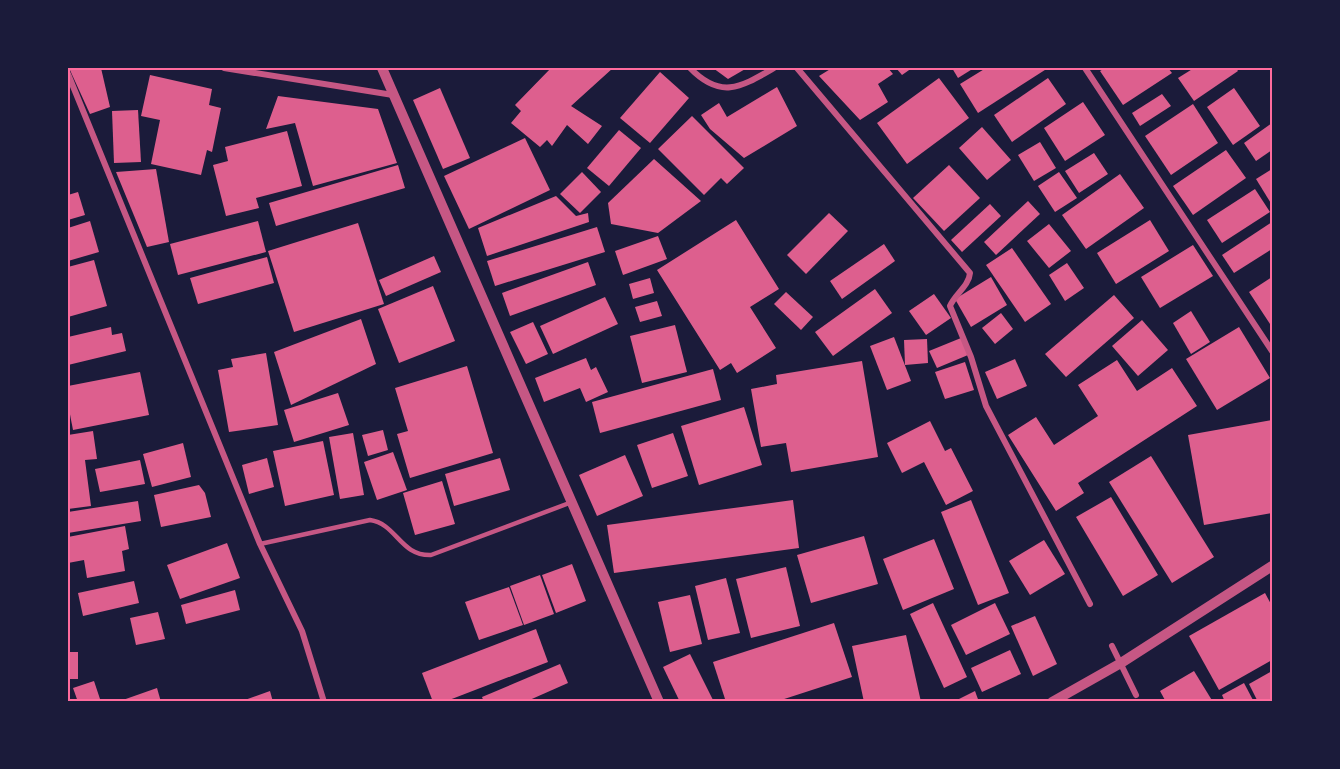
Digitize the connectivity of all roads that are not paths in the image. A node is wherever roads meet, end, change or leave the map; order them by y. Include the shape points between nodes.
1 (224, 68) edge
2 (382, 68) edge
3 (690, 68) edge
4 (774, 68) edge
5 (797, 68) edge
6 (1085, 68) edge
7 (68, 74) edge
8 (394, 95) junction
9 (1272, 351) edge
10 (572, 502) junction
11 (260, 544) junction
12 (1272, 566) edge
13 (1090, 604) dead end
14 (1112, 646) dead end
15 (1121, 663) junction
16 (1136, 695) dead end
17 (324, 702) edge
18 (659, 702) edge
19 (1052, 702) edge

1 - 8 street
2 - 8 street
3 - 4 street via 721,88 745,84
5 - 13 street via 970,273 970,280 950,306 986,406
6 - 9 street
7 - 11 street
8 - 10 street
10 - 11 lane via 431,555 407,549 386,527 370,520
10 - 18 street
11 - 17 street via 302,631
12 - 15 street
14 - 15 street
15 - 16 street
15 - 19 street

